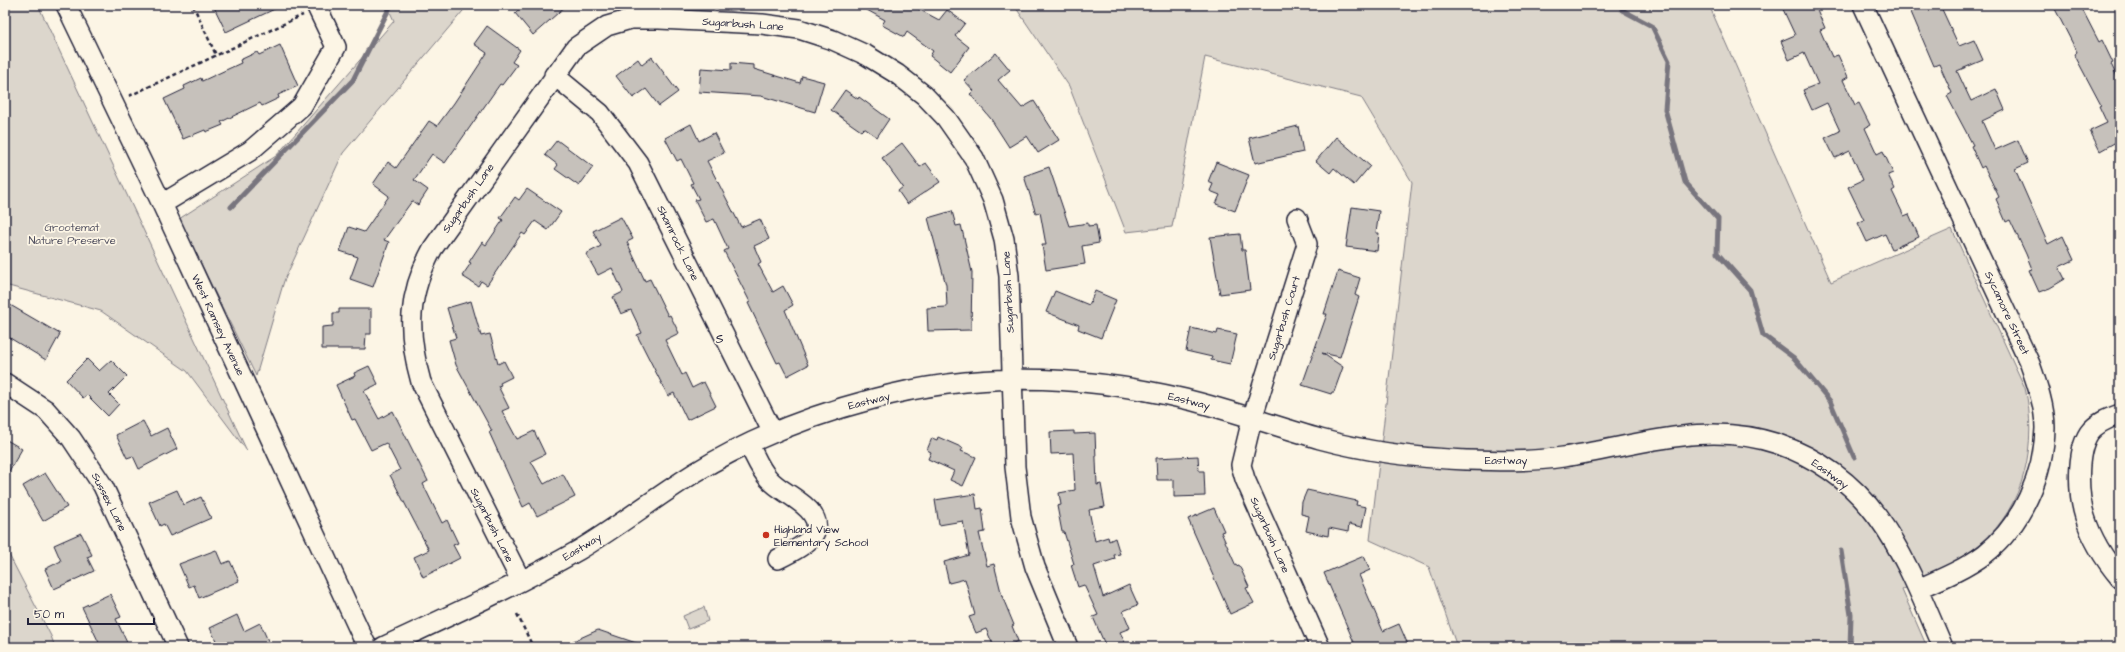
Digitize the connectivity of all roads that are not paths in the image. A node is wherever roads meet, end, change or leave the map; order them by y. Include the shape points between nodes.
1 (66, 5) edge
2 (1863, 5) edge
3 (317, 7) edge
4 (554, 75) junction
5 (162, 204) junction
6 (1296, 218) dead end
7 (1012, 379) junction
8 (5, 383) edge
9 (2120, 414) edge
10 (1252, 419) junction
11 (773, 433) junction
12 (749, 445) junction
13 (778, 559) dead end
14 (2120, 578) edge
15 (521, 582) junction
16 (1918, 589) junction
17 (178, 647) edge
18 (367, 647) edge
19 (383, 647) edge
20 (1068, 647) edge
21 (1320, 647) edge
22 (1943, 647) edge

1 - 5 street, West Ramsey Avenue
2 - 16 street, Sycamore Street via 2030,364 2040,394 2045,428 2038,471 2028,498 2010,528 1986,553 1955,573
3 - 5 street via 336,47 302,106 250,151
4 - 7 street, Sugarbush Lane via 576,47 588,37 607,26 631,19 762,24 798,29 852,49 897,74 924,95 946,118 974,158 993,200 1004,239 1009,276
4 - 11 street, Shamrock Lane via 600,113 638,163
4 - 15 street, Sugarbush Lane via 432,248 421,269 413,298 410,324 414,356 421,382
5 - 18 street, West Ramsey Avenue
6 - 10 street, Sugarbush Court via 1307,244
7 - 10 street, Eastway via 1110,384 1188,400
7 - 11 street, Eastway via 949,384 878,397 825,413
7 - 20 street, Sugarbush Lane via 1015,468 1021,517 1035,566
8 - 17 street, Sussex Lane via 46,410 71,438 103,486
9 - 14 street via 2100,422 2089,434 2080,468 2080,498 2085,517 2104,559
10 - 16 street, Eastway via 1324,440 1386,454 1466,460 1510,461 1562,457 1658,438 1698,433 1724,433 1778,444 1810,458 1838,477 1862,499 1882,521 1898,546
10 - 21 street, Sugarbush Lane via 1241,465 1245,479
11 - 12 street, Eastway
12 - 13 street via 769,479 809,510 816,524 813,538 805,546
12 - 15 street, Eastway via 698,470 580,549
15 - 19 street, Eastway
16 - 22 street, Eastway

